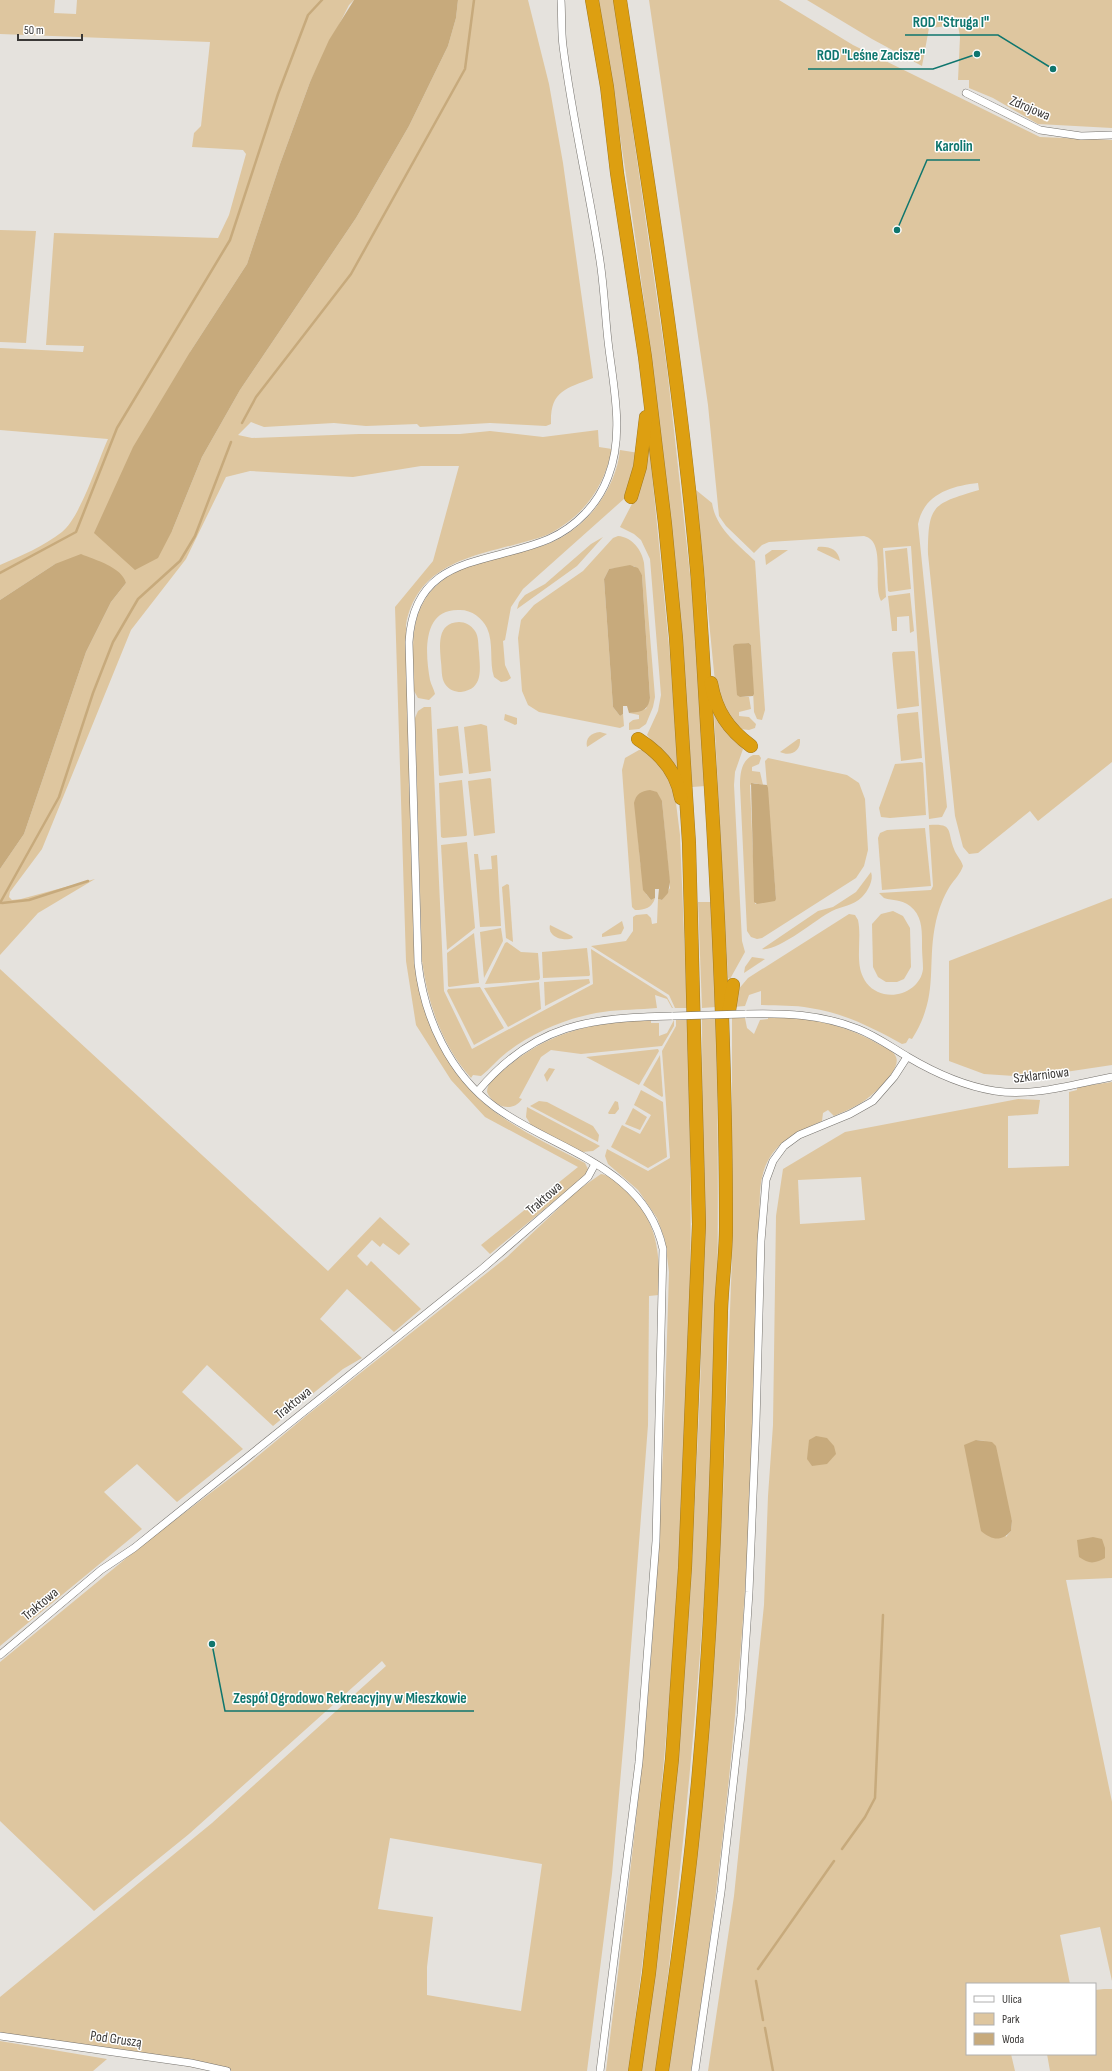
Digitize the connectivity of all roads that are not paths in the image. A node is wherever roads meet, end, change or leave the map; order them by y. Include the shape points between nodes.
1 (561, 0) edge
2 (592, 0) edge
3 (620, 0) edge
4 (966, 93) dead end
5 (1112, 135) edge
6 (645, 357) junction
7 (631, 497) dead end
8 (702, 639) junction
9 (638, 739) dead end
10 (752, 746) dead end
11 (689, 843) junction
12 (733, 984) dead end
13 (724, 1043) junction
14 (907, 1057) junction
15 (1112, 1077) edge
16 (478, 1091) junction
17 (595, 1164) junction
18 (0, 1655) edge
19 (0, 2036) edge
20 (227, 2071) edge
21 (600, 2071) edge
22 (635, 2071) edge
23 (662, 2071) edge
24 (695, 2071) edge

1 - 16 street via 562,44 600,262 617,428 614,458 599,496 579,520 551,538 469,562 440,576 419,601 410,628 420,978 438,1037 456,1065
2 - 6 highway via 607,86 617,173
3 - 8 highway via 680,415 697,567
4 - 5 street, Zdrojowa via 1040,130 1081,136
6 - 7 highway via 644,442 638,478
6 - 11 highway via 676,638
8 - 10 highway via 717,708 726,723
8 - 13 highway via 717,871
9 - 11 highway via 660,756 675,778 680,791
11 - 22 highway via 699,1224 685,1568 672,1759 649,1973
12 - 13 highway
13 - 23 highway via 726,1231 721,1304 712,1577 692,1840
14 - 15 street, Szklarniowa via 951,1079 997,1091 1030,1092
14 - 16 street, Szklarniowa, bridge via 859,1029 822,1017 792,1013 607,1019 559,1031 532,1044 506,1062
14 - 24 street via 894,1078 873,1101 850,1114 799,1135 784,1146 773,1161 766,1180 761,1241 749,1592 741,1715 721,1892
16 - 17 street via 516,1121
17 - 18 street, Traktowa via 588,1177 483,1268 134,1548 101,1570
17 - 21 street via 622,1182 645,1206 659,1235 664,1257 655,1557 639,1762
19 - 20 street, Pod Gruszą via 191,2063

